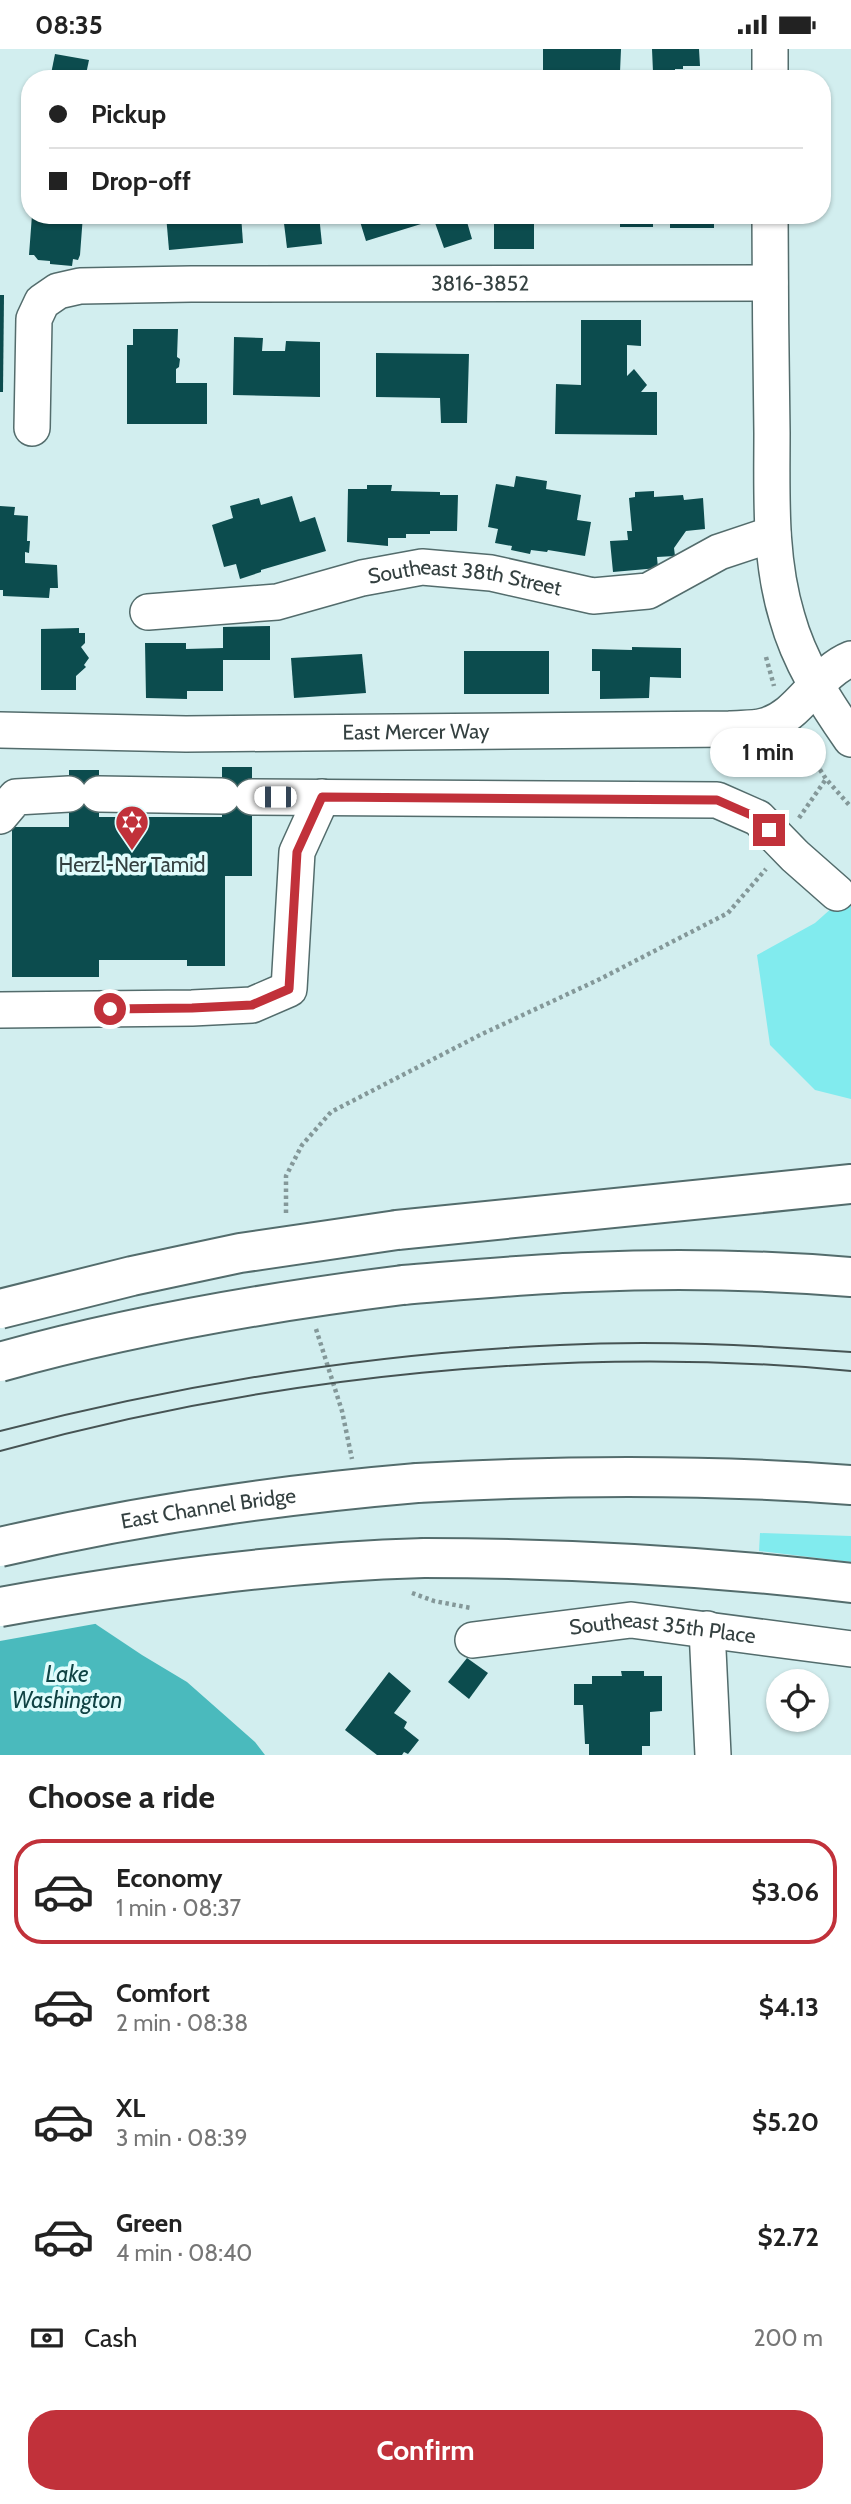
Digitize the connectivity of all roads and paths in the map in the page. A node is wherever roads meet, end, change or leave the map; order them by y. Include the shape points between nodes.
1 (769, 49) edge
2 (770, 70) edge
3 (770, 224) edge
4 (770, 283) junction
5 (32, 428) dead end
6 (773, 534) junction
7 (148, 612) dead end
8 (851, 659) edge
9 (816, 684) junction
10 (786, 716) junction
11 (0, 730) edge
12 (851, 739) edge
13 (826, 779) junction
14 (322, 797) junction
15 (851, 807) edge
16 (0, 816) edge
17 (781, 842) junction
18 (837, 893) dead end
19 (0, 1010) edge
20 (851, 1184) edge
21 (286, 1218) dead end
22 (851, 1277) edge
23 (0, 1309) edge
24 (313, 1321) dead end
25 (0, 1362) edge
26 (352, 1461) dead end
27 (851, 1485) edge
28 (0, 1547) edge
29 (851, 1583) edge
30 (0, 1607) edge
31 (707, 1629) junction
32 (472, 1640) dead end
33 (851, 1649) edge
34 (713, 1755) edge

1 - 2 street
3 - 4 street
4 - 5 street, 3816-3852 via 80,286 58,291 42,302 34,319
4 - 6 street
6 - 7 street, Southeast 38th Street via 719,552 649,591 593,596 491,573 422,567 277,602
6 - 9 street via 787,617
8 - 9 street, East Mercer Way via 836,665
9 - 10 street, East Mercer Way
9 - 12 street
10 - 11 street, East Mercer Way via 764,726 730,729 186,734
10 - 13 path
13 - 15 path
13 - 17 path
14 - 16 street via 16,797
14 - 17 street via 717,800 758,818
14 - 19 street via 297,852 289,989 252,1005
17 - 18 street
17 - 21 path via 762,875 728,913 331,1112 302,1145 286,1176
20 - 23 highway, bridge via 397,1230 240,1253
22 - 25 highway, bridge via 667,1270 402,1285 174,1320
24 - 26 path via 342,1411
27 - 28 highway, East Channel Bridge, bridge via 626,1476 416,1483 199,1507
29 - 30 highway, bridge via 620,1562 424,1558 268,1567
31 - 32 street, Southeast 35th Place via 631,1619
31 - 33 street, Southeast 35th Place
31 - 34 street

